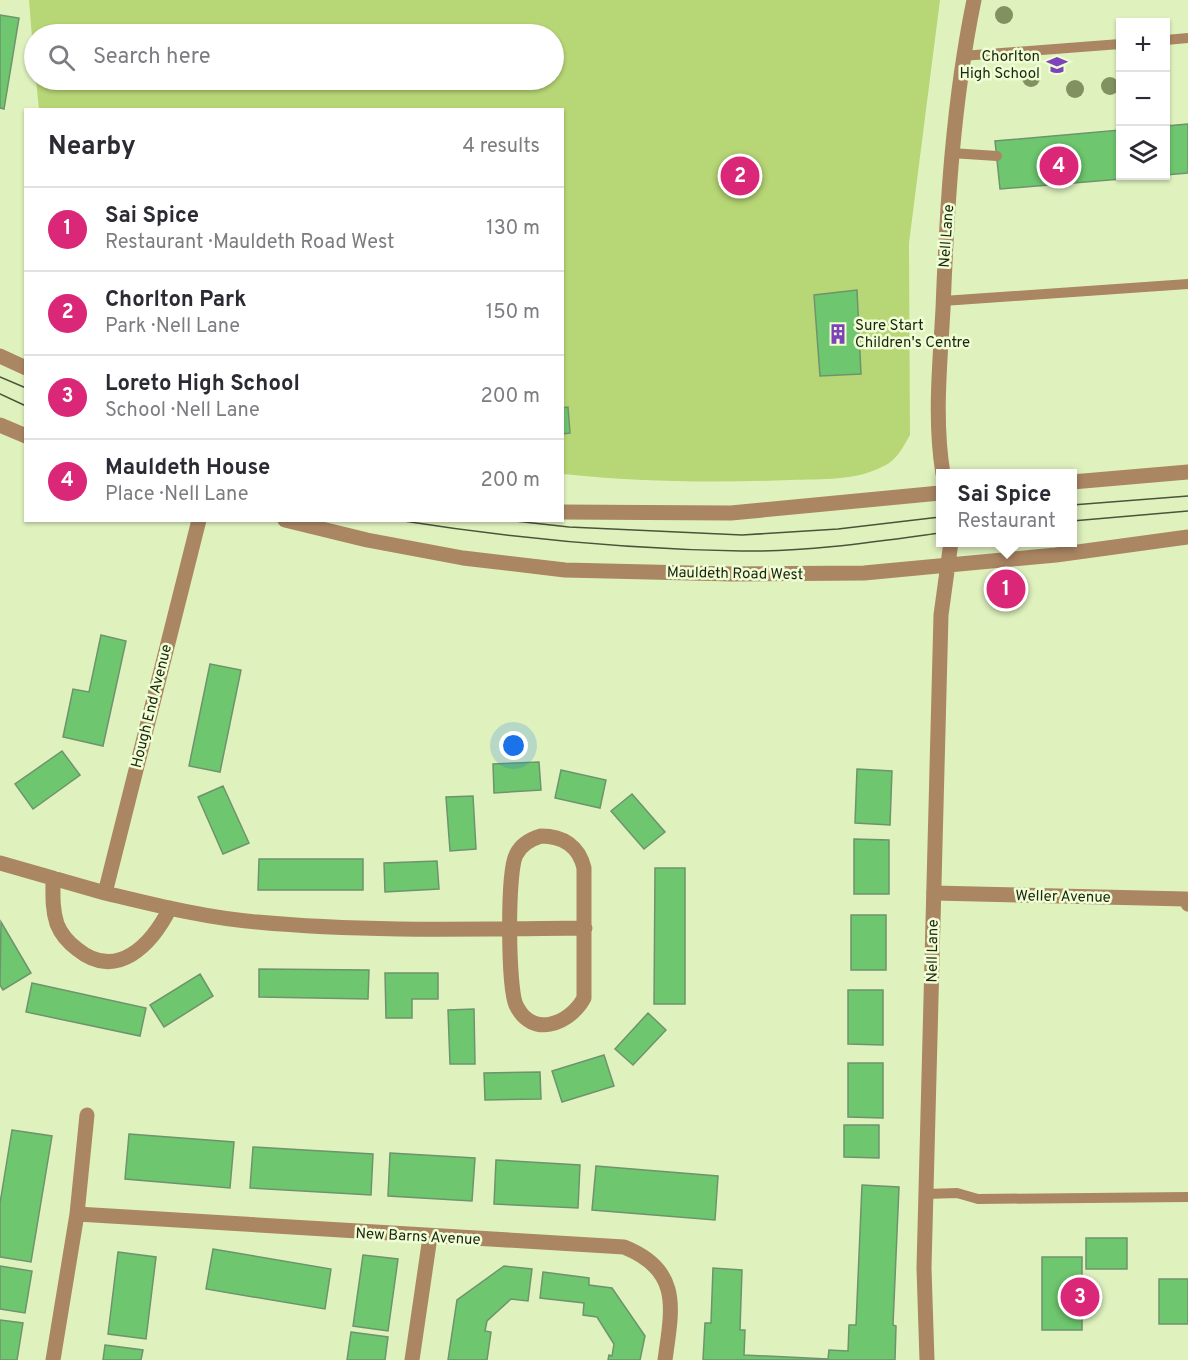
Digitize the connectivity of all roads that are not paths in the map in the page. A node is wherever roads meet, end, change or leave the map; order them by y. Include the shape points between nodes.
1 (974, 0) edge
2 (1188, 38) edge
3 (1170, 40) edge
4 (1116, 44) edge
5 (962, 56) junction
6 (951, 153) junction
7 (997, 156) dead end
8 (1188, 284) edge
9 (943, 301) junction
10 (0, 356) edge
11 (24, 368) edge
12 (0, 425) edge
13 (24, 435) edge
14 (942, 469) edge
15 (1188, 472) edge
16 (1077, 482) edge
17 (936, 493) edge
18 (564, 512) edge
19 (198, 522) edge
20 (293, 522) edge
21 (1188, 537) edge
22 (951, 547) edge
23 (949, 564) junction
24 (0, 863) edge
25 (53, 878) junction
26 (105, 893) junction
27 (934, 893) junction
28 (1188, 898) edge
29 (170, 908) junction
30 (510, 928) junction
31 (585, 928) junction
32 (87, 1115) dead end
33 (926, 1194) junction
34 (1188, 1197) edge
35 (77, 1214) junction
36 (430, 1237) junction
37 (53, 1360) edge
38 (412, 1360) edge
39 (665, 1360) edge
40 (927, 1360) edge

1 - 5 street, Nell Lane
2 - 3 lane
4 - 5 lane
5 - 6 street, Nell Lane
6 - 7 lane
6 - 9 street, Nell Lane
8 - 9 lane
9 - 14 street, Nell Lane via 938,414
10 - 11 street
12 - 13 street
15 - 16 street
17 - 18 street via 731,513
19 - 26 street, Hough End Avenue
20 - 23 street, Mauldeth Road West via 463,558 565,570 864,573
21 - 23 street, Mauldeth Road West via 1056,555
22 - 23 street, Nell Lane
23 - 27 street, Nell Lane via 941,615
24 - 25 street
25 - 26 street
25 - 29 street via 58,926 70,944 87,958 110,962 131,955 149,942
26 - 29 street
27 - 28 street, Weller Avenue
27 - 33 street, Nell Lane
29 - 30 street via 256,922
30 - 31 street
30 - 31 street via 516,853 532,839 553,836 564,840 581,857
30 - 31 street via 512,996 517,1008 535,1023 548,1024 572,1015 584,998
32 - 35 street
33 - 34 lane via 957,1192 978,1199
33 - 40 street, Nell Lane
35 - 36 street, New Barns Avenue
35 - 37 street
36 - 38 street
36 - 39 street, New Barns Avenue via 624,1247 635,1252 656,1266 670,1292 673,1306

